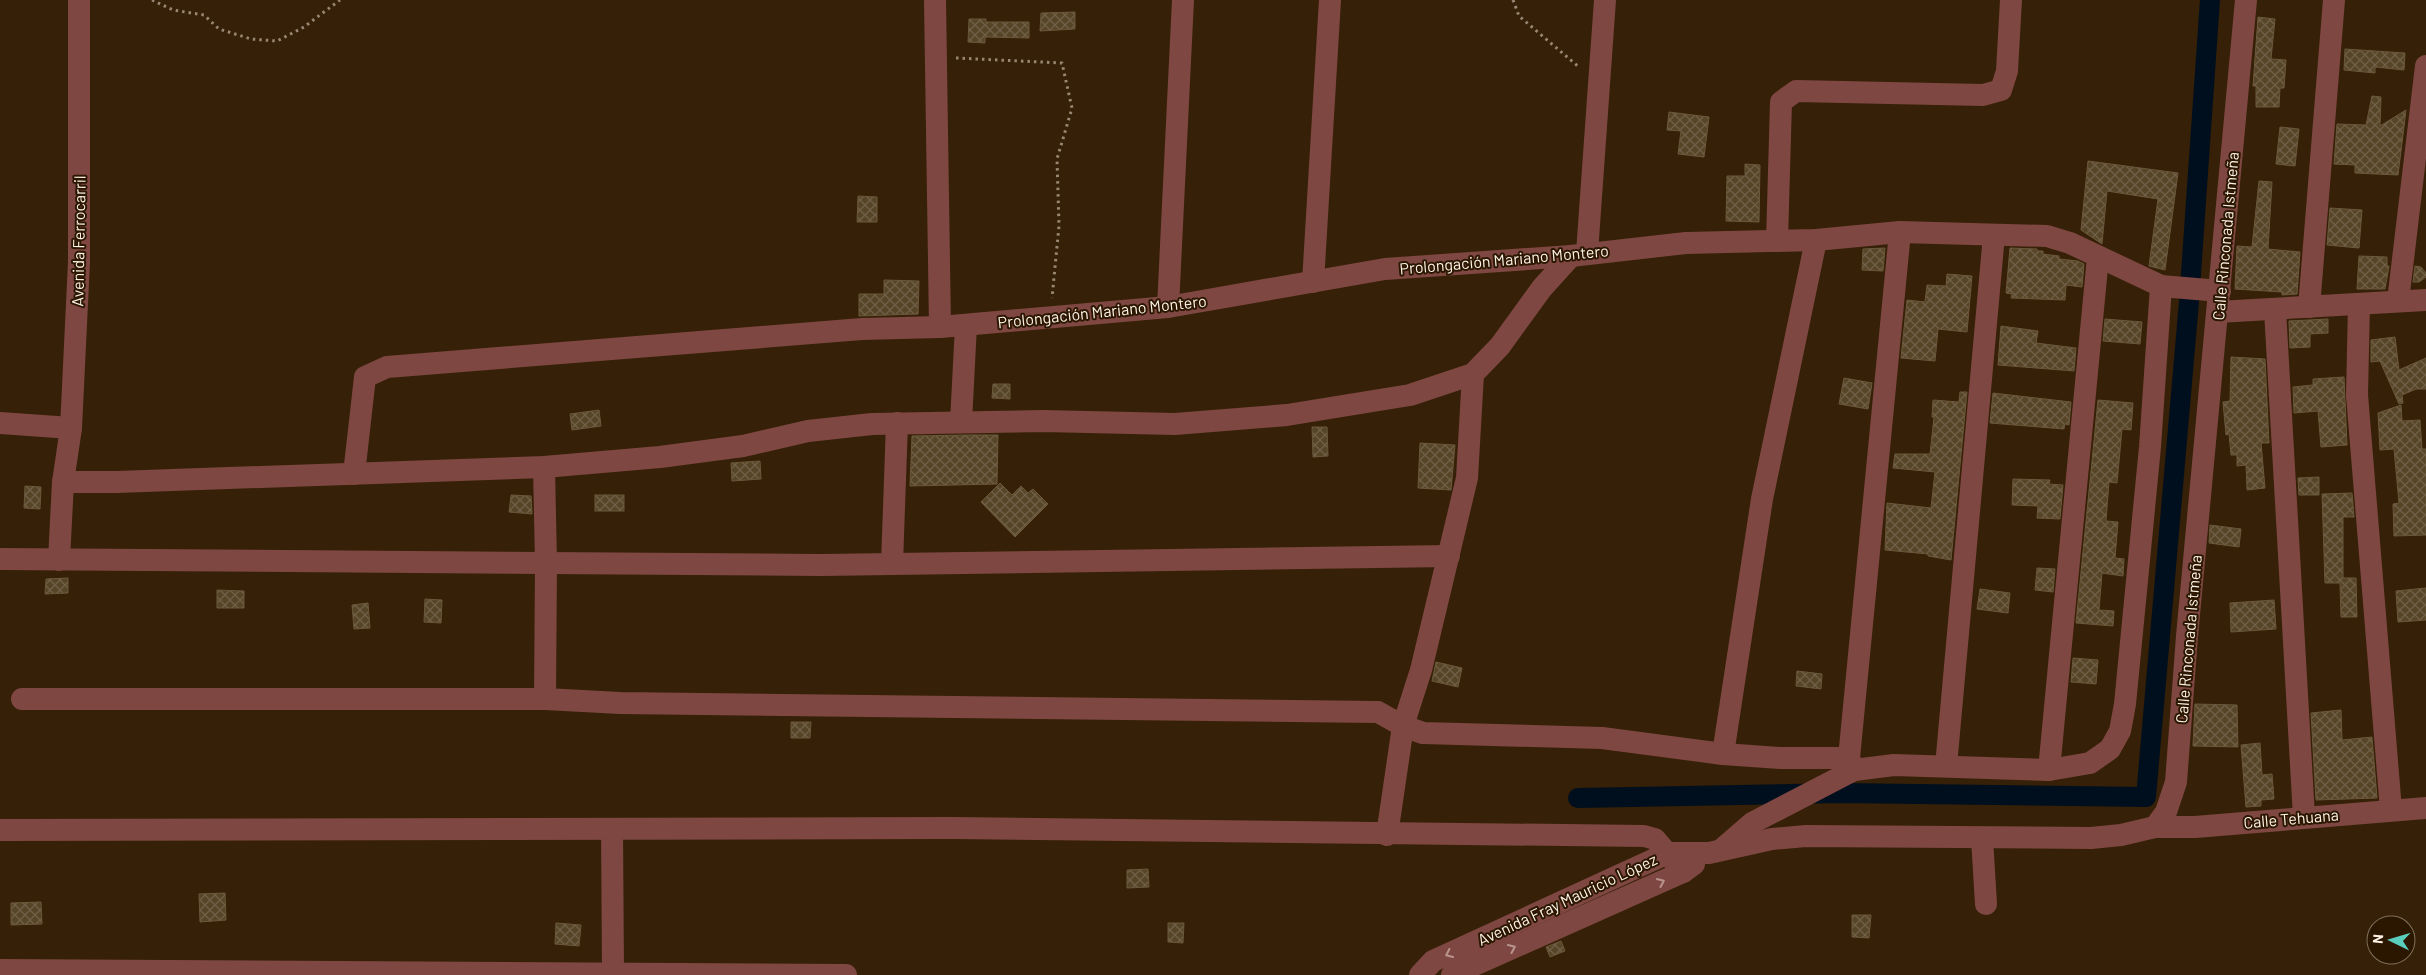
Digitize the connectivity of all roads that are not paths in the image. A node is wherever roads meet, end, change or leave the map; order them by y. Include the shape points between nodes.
1 (80, 0) edge
2 (935, 0) edge
3 (1183, 0) edge
4 (1330, 0) edge
5 (1605, 0) edge
6 (2011, 0) edge
7 (2246, 0) edge
8 (2334, 0) edge
9 (2426, 66) edge
10 (1900, 232) junction
11 (1994, 235) junction
12 (1816, 240) junction
13 (1777, 241) junction
14 (1579, 254) junction
15 (2098, 257) junction
16 (1313, 282) junction
17 (2167, 287) junction
18 (2212, 298) junction
19 (2426, 300) edge
20 (2398, 301) junction
21 (2359, 304) junction
22 (2309, 307) junction
23 (1168, 308) junction
24 (2275, 310) junction
25 (966, 325) junction
26 (940, 327) junction
27 (1473, 374) junction
28 (0, 422) edge
29 (961, 422) junction
30 (897, 423) junction
31 (71, 428) junction
32 (544, 466) junction
33 (354, 474) junction
34 (63, 482) junction
35 (1449, 556) junction
36 (0, 560) edge
37 (59, 560) junction
38 (546, 563) junction
39 (892, 564) junction
40 (22, 699) dead end
41 (545, 699) junction
42 (1404, 726) junction
43 (1723, 754) junction
44 (1946, 766) junction
45 (1846, 769) junction
46 (2049, 770) junction
47 (2426, 808) edge
48 (2391, 810) junction
49 (2304, 817) junction
50 (2155, 827) junction
51 (612, 829) junction
52 (0, 830) edge
53 (1387, 834) junction
54 (1982, 838) junction
55 (1714, 852) junction
56 (1668, 853) junction
57 (1683, 872) junction
58 (1986, 904) dead end
59 (0, 970) edge
60 (613, 973) junction
61 (846, 975) edge
62 (1420, 975) edge
63 (1452, 975) edge

1 - 31 street, Avenida Ferrocarril via 79,262
2 - 26 street
3 - 23 street
4 - 16 street
5 - 14 street via 1600,85
6 - 13 street via 2007,70 2001,90 1982,95 1796,91 1781,102
7 - 18 street, Calle Rinconada Istmeña
8 - 22 street
9 - 20 street
10 - 11 street, Prolongación Mariano Montero
10 - 12 street, Prolongación Mariano Montero
10 - 45 street
11 - 15 street, Prolongación Mariano Montero via 2046,236
11 - 44 street
12 - 13 street, Prolongación Mariano Montero
12 - 43 street via 1762,499
13 - 14 street, Prolongación Mariano Montero via 1686,243
14 - 16 street, Prolongación Mariano Montero via 1385,269
14 - 27 street via 1542,288 1500,346
15 - 17 street, Prolongación Mariano Montero
15 - 46 street
16 - 23 street, Prolongación Mariano Montero
17 - 18 street, Prolongación Mariano Montero
17 - 46 street via 2120,732 2110,749 2090,763
18 - 24 street, Prolongación Mariano Montero
18 - 50 street, Calle Rinconada Istmeña via 2176,782 2166,812
19 - 20 street, Prolongación Mariano Montero
20 - 21 street, Prolongación Mariano Montero
21 - 22 street, Prolongación Mariano Montero
21 - 48 street via 2357,396
22 - 24 street, Prolongación Mariano Montero
23 - 25 street, Prolongación Mariano Montero
24 - 49 street
25 - 26 street, Prolongación Mariano Montero
25 - 29 street
26 - 33 street, Prolongación Mariano Montero via 862,329 387,367 364,378
27 - 29 street via 1410,395 1287,415 1176,424 1044,420
27 - 35 street via 1467,478
28 - 31 street
29 - 30 street
30 - 32 street via 808,431 743,446 660,457
30 - 39 street
31 - 34 street, Avenida Ferrocarril
32 - 33 street
32 - 38 street
33 - 34 street
34 - 37 street, Avenida Ferrocarril
35 - 39 street
35 - 42 street
36 - 37 street
37 - 38 street
38 - 39 street
38 - 41 street
40 - 41 street
41 - 42 street via 620,703 1378,712
42 - 43 street via 1423,732 1602,738
42 - 53 street
43 - 45 street via 1780,758
44 - 45 street via 1894,765
44 - 46 street
45 - 55 street via 1752,823
47 - 48 street, Calle Tehuana
48 - 49 street, Calle Tehuana
49 - 50 street, Calle Tehuana
50 - 54 street via 2091,838
51 - 52 street
51 - 53 street via 954,828
51 - 60 street
53 - 56 street via 1644,836 1655,840
54 - 55 street via 1806,836 1772,839
54 - 58 street
55 - 56 street, Avenida Fray Mauricio López
55 - 57 street, Avenida Fray Mauricio López
56 - 57 street
56 -> 62 street, Avenida Fray Mauricio López via 1433,961
63 -> 57 street, Avenida Fray Mauricio López
59 - 60 street
60 - 61 street

